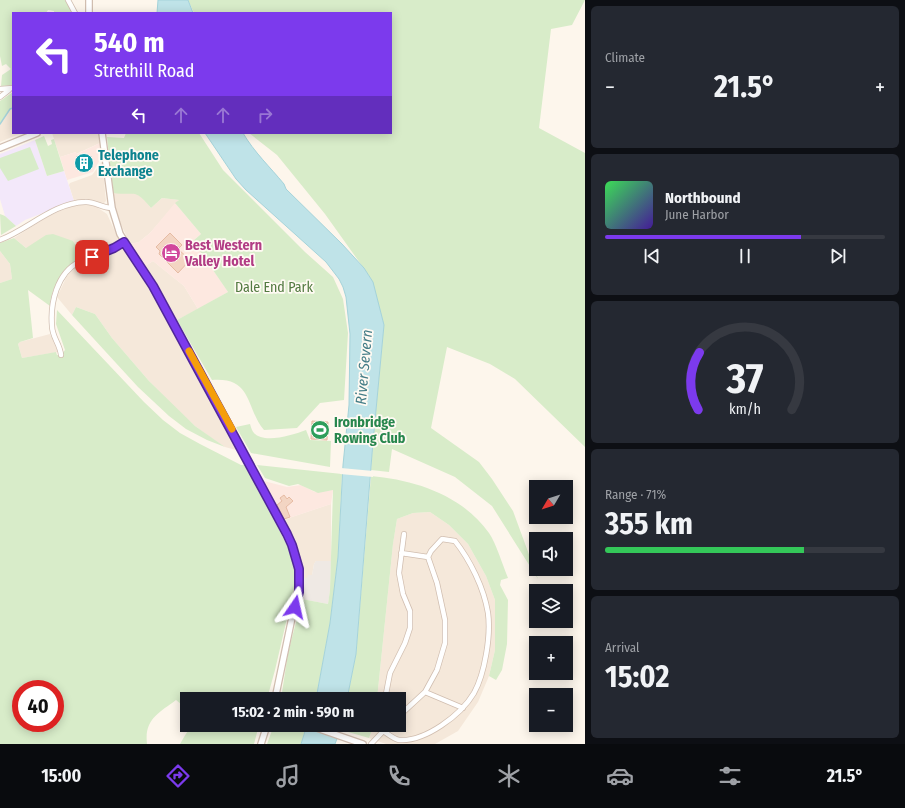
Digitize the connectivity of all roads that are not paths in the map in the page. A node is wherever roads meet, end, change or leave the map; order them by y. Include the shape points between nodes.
1 (68, 0) edge
2 (89, 0) edge
3 (74, 12) edge
4 (89, 12) edge
5 (0, 89) edge
6 (11, 89) edge
7 (0, 97) edge
8 (35, 134) edge
9 (102, 134) edge
10 (0, 148) edge
11 (112, 208) junction
12 (0, 240) edge
13 (124, 242) junction
14 (62, 351) dead end
15 (404, 534) dead end
16 (401, 553) junction
17 (428, 557) junction
18 (276, 692) edge
19 (386, 692) edge
20 (425, 692) junction
21 (463, 708) junction
22 (406, 710) edge
23 (265, 732) edge
24 (328, 732) edge
25 (382, 732) edge
26 (385, 732) edge
27 (261, 744) edge
28 (363, 744) edge
29 (371, 744) edge

1 - 3 street
2 - 4 street
5 - 6 street
6 - 7 street
8 - 10 street
9 - 11 street
11 - 12 street via 86,201 70,205
11 - 13 street
13 - 14 street via 80,261 62,278 53,302 51,320 52,332
13 - 18 street via 153,286 238,440 292,545 299,569 299,592
15 - 16 street
16 - 17 street
16 - 19 street via 399,573 410,611 410,628 390,673
17 - 20 street via 445,620 445,643 437,670
17 - 21 street via 442,539 455,541 465,554 479,584 488,613 487,656 474,692
20 - 21 street
20 - 22 street
21 - 26 street via 434,731 413,739 397,740
23 - 27 street
24 - 28 street
25 - 29 street

